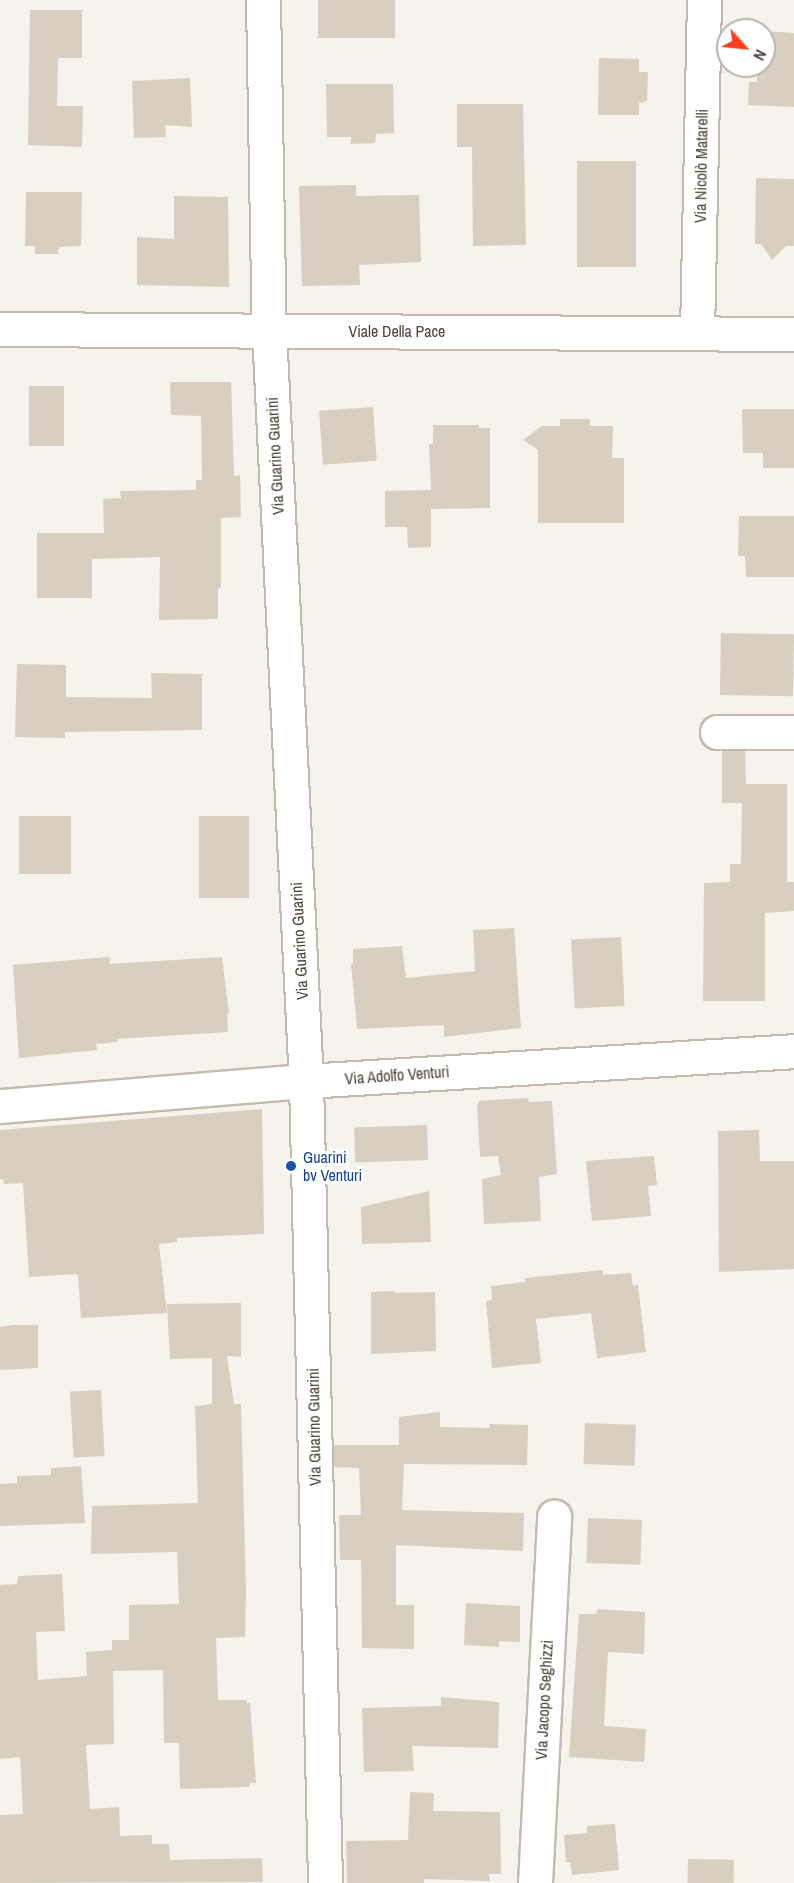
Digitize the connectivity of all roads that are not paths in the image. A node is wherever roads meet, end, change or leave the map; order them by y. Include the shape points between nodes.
1 (263, 0) edge
2 (704, 0) edge
3 (0, 329) edge
4 (269, 331) junction
5 (697, 333) junction
6 (794, 334) edge
7 (717, 732) dead end
8 (794, 732) edge
9 (794, 1051) edge
10 (306, 1081) junction
11 (0, 1106) edge
12 (554, 1516) dead end
13 (326, 1883) edge
14 (535, 1883) edge

1 - 4 street, Via Guarino Guarini
2 - 5 street, Via Nicolò Matarelli
3 - 4 street, Viale Della Pace
4 - 5 street, Viale Della Pace
4 - 10 street, Via Guarino Guarini
5 - 6 street, Viale Della Pace
7 - 8 street
9 - 10 street, Via Adolfo Venturi
10 - 11 street, Via Adolfo Venturi
10 - 13 street, Via Guarino Guarini
12 - 14 street, Via Jacopo Seghizzi

